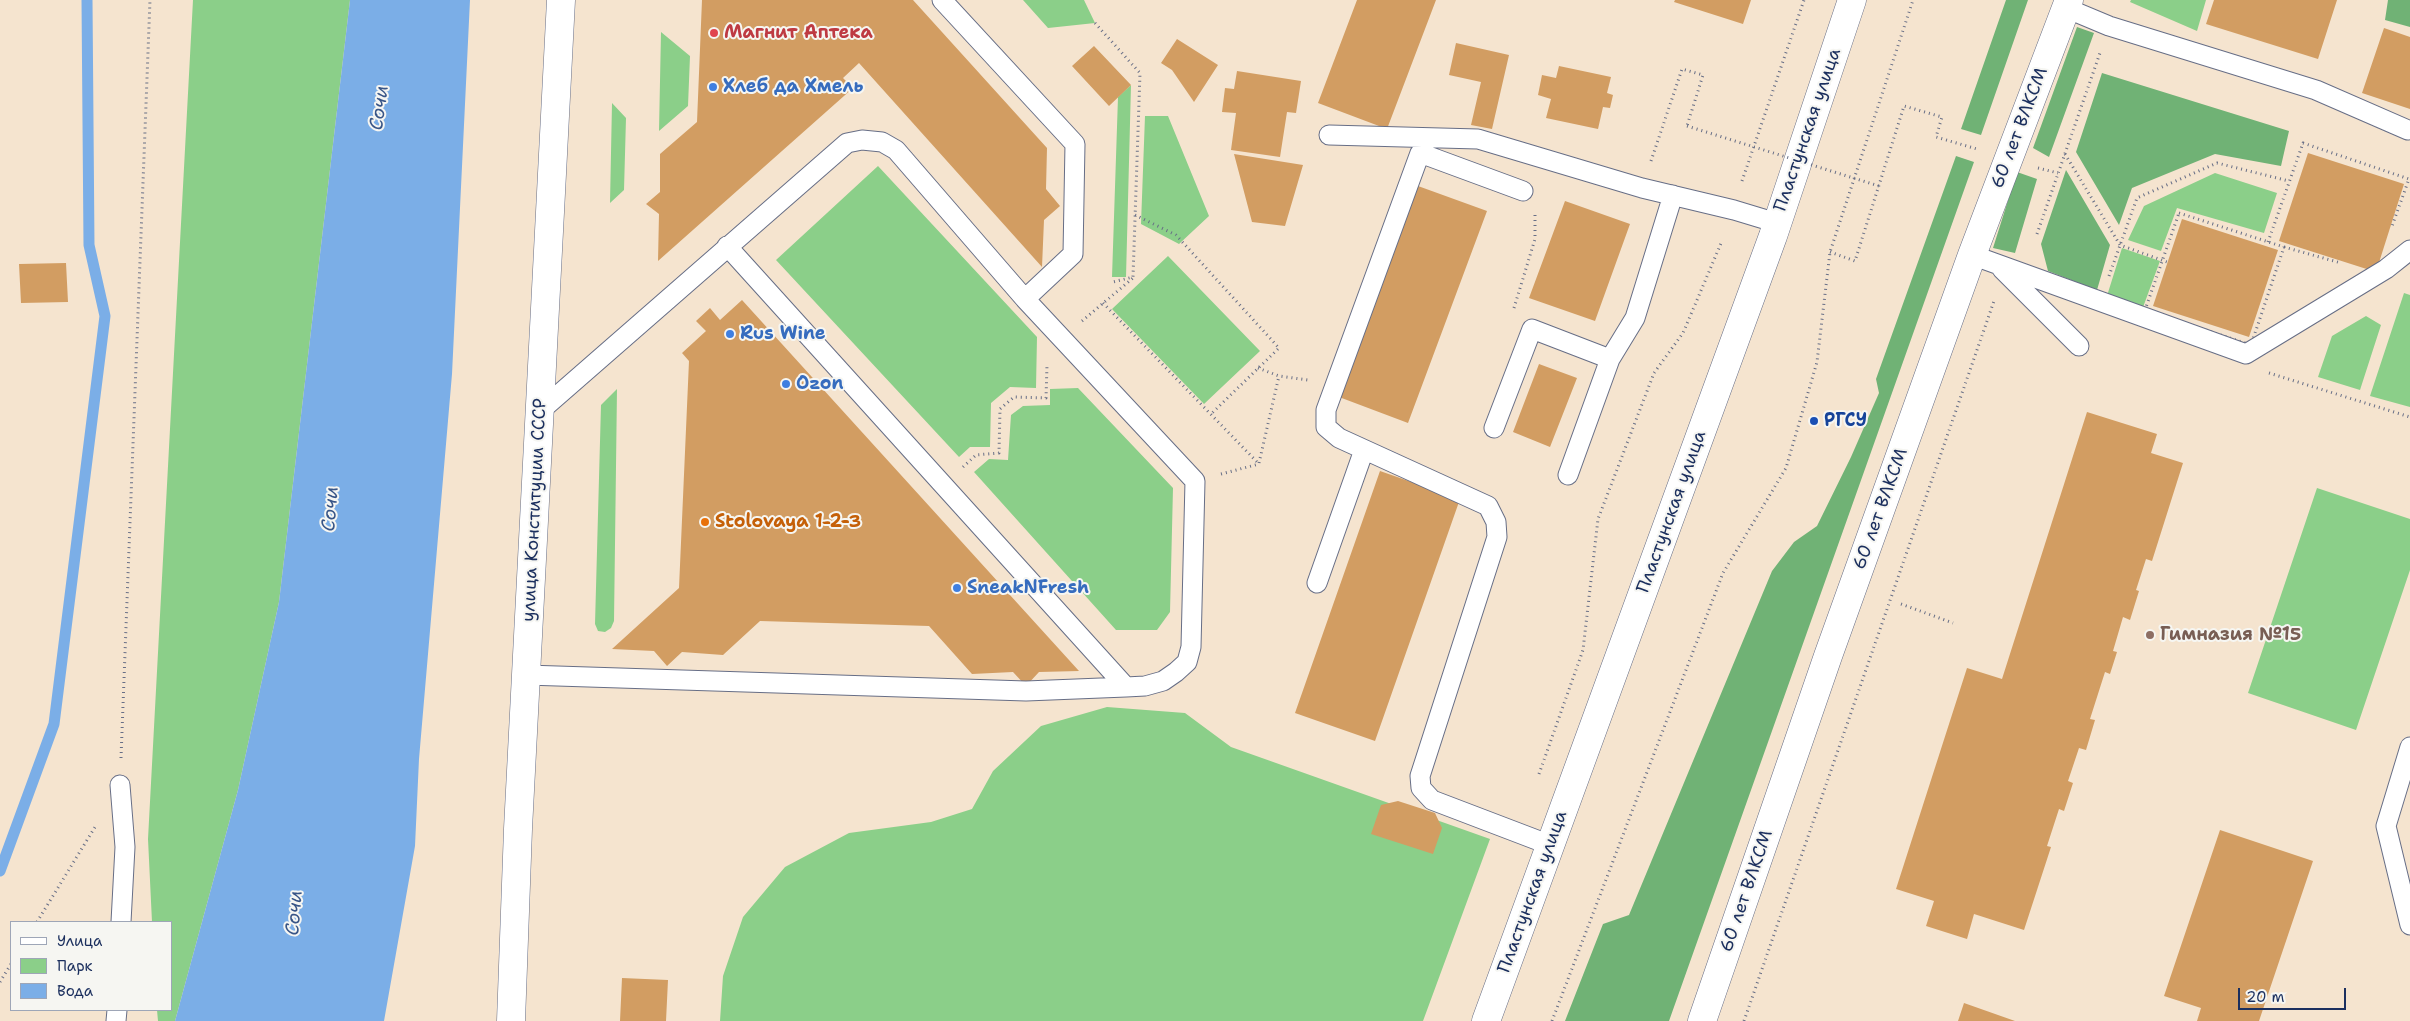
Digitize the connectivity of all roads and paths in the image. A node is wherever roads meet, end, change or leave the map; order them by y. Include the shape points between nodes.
1 (150, 0) edge
2 (561, 0) edge
3 (942, 0) edge
4 (1804, 0) edge
5 (1852, 0) edge
6 (1913, 0) edge
7 (2068, 4) edge
8 (1095, 23) dead end
9 (2110, 26) junction
10 (2408, 130) dead end
11 (1329, 135) dead end
12 (1981, 150) dead end
13 (2065, 153) junction
14 (2035, 167) dead end
15 (2058, 173) junction
16 (1742, 180) dead end
17 (2290, 181) junction
18 (1879, 186) junction
19 (1642, 188) junction
20 (1523, 191) joint
21 (1673, 195) junction
22 (1135, 215) junction
23 (1777, 223) junction
24 (2036, 234) dead end
25 (2389, 236) dead end
26 (1722, 241) dead end
27 (2268, 242) junction
28 (2120, 245) junction
29 (727, 246) junction
30 (2284, 247) junction
31 (2410, 250) edge
32 (1830, 252) junction
33 (1972, 255) junction
34 (2163, 260) junction
35 (2167, 262) dead end
36 (1998, 265) junction
37 (2348, 265) dead end
38 (1133, 277) junction
39 (1113, 282) dead end
40 (1997, 293) dead end
41 (1025, 299) junction
42 (2100, 302) junction
43 (1103, 303) junction
44 (1048, 324) junction
45 (1532, 329) junction
46 (1062, 339) junction
47 (2079, 346) dead end
48 (1610, 359) junction
49 (1258, 368) junction
50 (2265, 371) dead end
51 (1279, 376) junction
52 (1335, 384) junction
53 (540, 411) junction
54 (1210, 415) junction
55 (2410, 417) edge
56 (1494, 428) dead end
57 (1364, 450) junction
58 (1259, 464) junction
59 (1568, 475) dead end
60 (1195, 481) junction
61 (944, 485) junction
62 (1317, 583) dead end
63 (1902, 604) dead end
64 (1953, 623) dead end
65 (526, 675) junction
66 (1126, 687) junction
67 (2410, 747) edge
68 (1539, 775) dead end
69 (120, 785) junction
70 (1550, 845) junction
71 (37, 921) edge
72 (121, 921) edge
73 (2410, 925) edge
74 (10, 966) edge
75 (0, 982) edge
76 (511, 1021) edge
77 (1486, 1021) edge
78 (1552, 1021) edge
79 (1702, 1021) edge
80 (1744, 1021) edge

1 - 69 path
2 - 53 street, улица Конституции СССР
3 - 41 lane via 1075,144 1073,254
4 - 16 path
5 - 23 street, Пластунская улица
6 - 32 path
7 - 9 lane
7 - 33 street, 60 лет ВЛКСМ
8 - 22 path via 1140,73
9 - 10 lane via 2316,90
9 - 13 path
11 - 19 lane via 1478,139
12 - 18 path via 1936,137 1942,117 1904,106
13 - 15 path
13 - 28 path
14 - 15 path
15 - 24 path
17 - 25 path via 2303,142 2409,179
17 - 27 path
17 - 28 path via 2217,163 2137,198
18 - 19 path, bridge via 1687,126 1703,75 1682,69
18 - 32 path via 1855,261
19 - 21 lane
20 - 45 path via 1535,208 1534,239 1513,305 1516,318
20 - 52 lane via 1420,153
21 - 23 lane
21 - 48 lane via 1635,318
22 - 38 path
22 - 49 path via 1176,235 1279,348
23 - 70 street, Пластунская улица
26 - 68 path via 1683,333 1654,373 1598,519 1583,650
27 - 30 path
27 - 34 path via 2178,213
28 - 34 path
28 - 42 path
29 - 41 lane via 847,142 882,142 896,150
29 - 53 lane
29 - 61 lane
30 - 34 path via 2251,345 2145,310
30 - 37 path
31 - 42 lane via 2386,269 2246,354
32 - 78 path via 1817,362 1786,468 1723,573
33 - 36 lane
33 - 79 street, 60 лет ВЛКСМ via 1828,656
34 - 35 path
36 - 42 lane
36 - 47 lane
38 - 39 path
38 - 43 path
40 - 80 path
41 - 44 lane
43 - 46 path
43 - 54 path
44 - 46 lane
44 - 61 path via 1046,398 1014,397 1000,409 999,453 976,455
45 - 48 lane
45 - 56 lane
46 - 60 lane
48 - 59 lane
49 - 51 path
49 - 54 path
50 - 55 path
51 - 52 path
51 - 58 path
52 - 57 lane via 1326,410 1326,426 1339,438
53 - 65 street, улица Конституции СССР
54 - 58 path
57 - 62 lane
57 - 70 lane via 1488,506 1496,522 1497,537 1420,776 1421,788 1432,800
58 - 60 path
60 - 66 lane via 1191,647 1187,662 1163,681
61 - 66 lane
63 - 64 path
65 - 66 lane via 1026,692
65 - 76 street, улица Конституции СССР
67 - 73 lane via 2386,826
69 - 71 path
69 - 72 lane via 125,846
70 - 77 street, Пластунская улица
74 - 75 path

